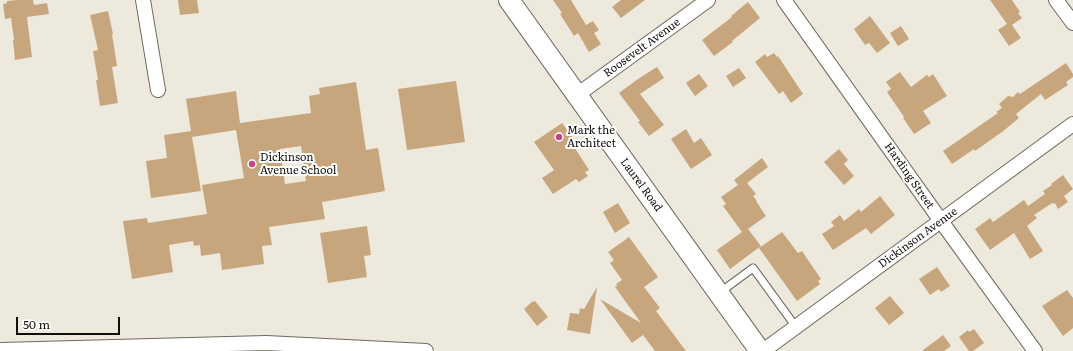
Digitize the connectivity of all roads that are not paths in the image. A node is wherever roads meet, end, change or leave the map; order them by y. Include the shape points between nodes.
1 (143, 0) edge
2 (509, 0) edge
3 (708, 0) edge
4 (784, 0) edge
5 (1056, 0) edge
6 (1073, 22) edge
7 (158, 90) dead end
8 (577, 95) junction
9 (1073, 124) edge
10 (941, 221) junction
11 (718, 293) junction
12 (796, 327) junction
13 (267, 347) edge
14 (0, 350) edge
15 (72, 350) edge
16 (426, 351) edge
17 (762, 351) edge
18 (1035, 351) edge

1 - 7 street
2 - 8 main road, Laurel Road
3 - 8 street, Roosevelt Avenue
4 - 10 street, Harding Street
5 - 6 street
8 - 11 main road, Laurel Road
9 - 10 street, Dickinson Avenue
10 - 12 street, Dickinson Avenue
10 - 18 street, Harding Street
11 - 12 lane via 753,268
11 - 17 main road, Laurel Road
12 - 17 street, Dickinson Avenue
13 - 15 street
13 - 16 street
14 - 15 street

